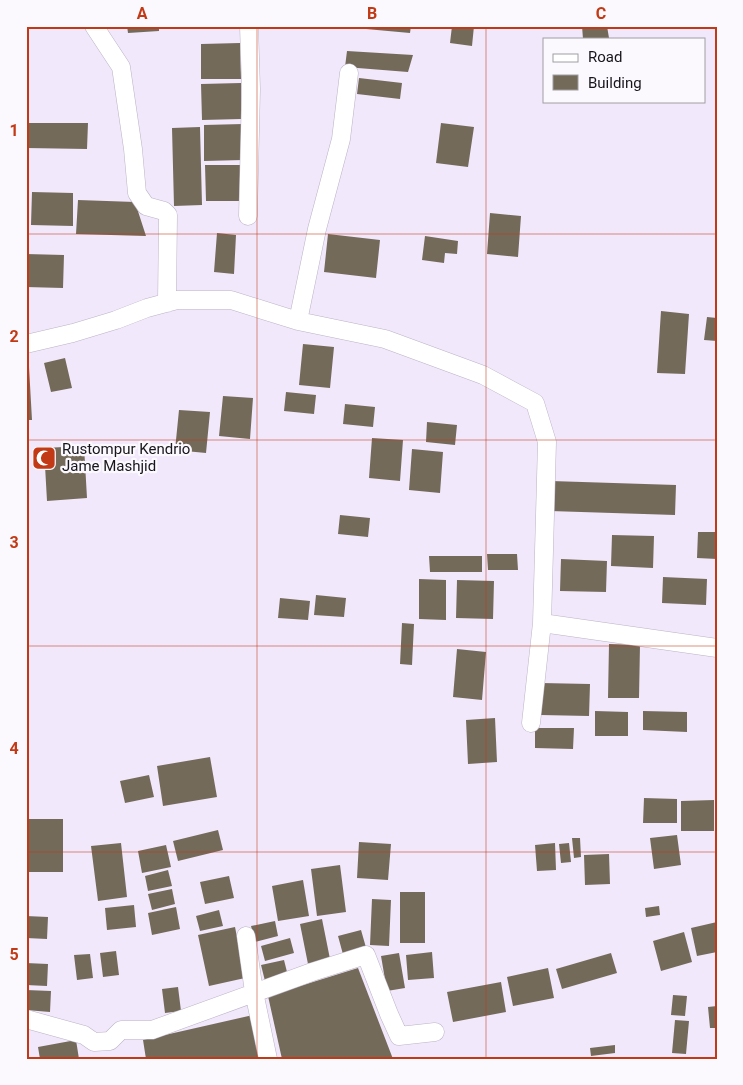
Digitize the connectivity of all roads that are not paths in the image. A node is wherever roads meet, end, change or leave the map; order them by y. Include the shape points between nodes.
1 (94, 26) edge
2 (249, 26) edge
3 (349, 74) dead end
4 (248, 216) dead end
5 (167, 303) junction
6 (298, 321) junction
7 (26, 344) edge
8 (542, 623) junction
9 (717, 648) edge
10 (531, 723) dead end
11 (246, 936) dead end
12 (254, 992) junction
13 (26, 1019) edge
14 (435, 1032) dead end
15 (268, 1059) edge

1 - 5 street via 121,67 137,193 146,206 168,215
2 - 4 street
3 - 6 street via 341,139 317,229
5 - 6 street via 177,300 230,300
5 - 7 street via 73,333
6 - 8 street via 385,339 483,375 536,403 547,442
8 - 9 street
8 - 10 street
11 - 12 street
12 - 13 street via 152,1030 122,1030 110,1041 94,1042 84,1035
12 - 14 street via 366,955 399,1036
12 - 15 street

